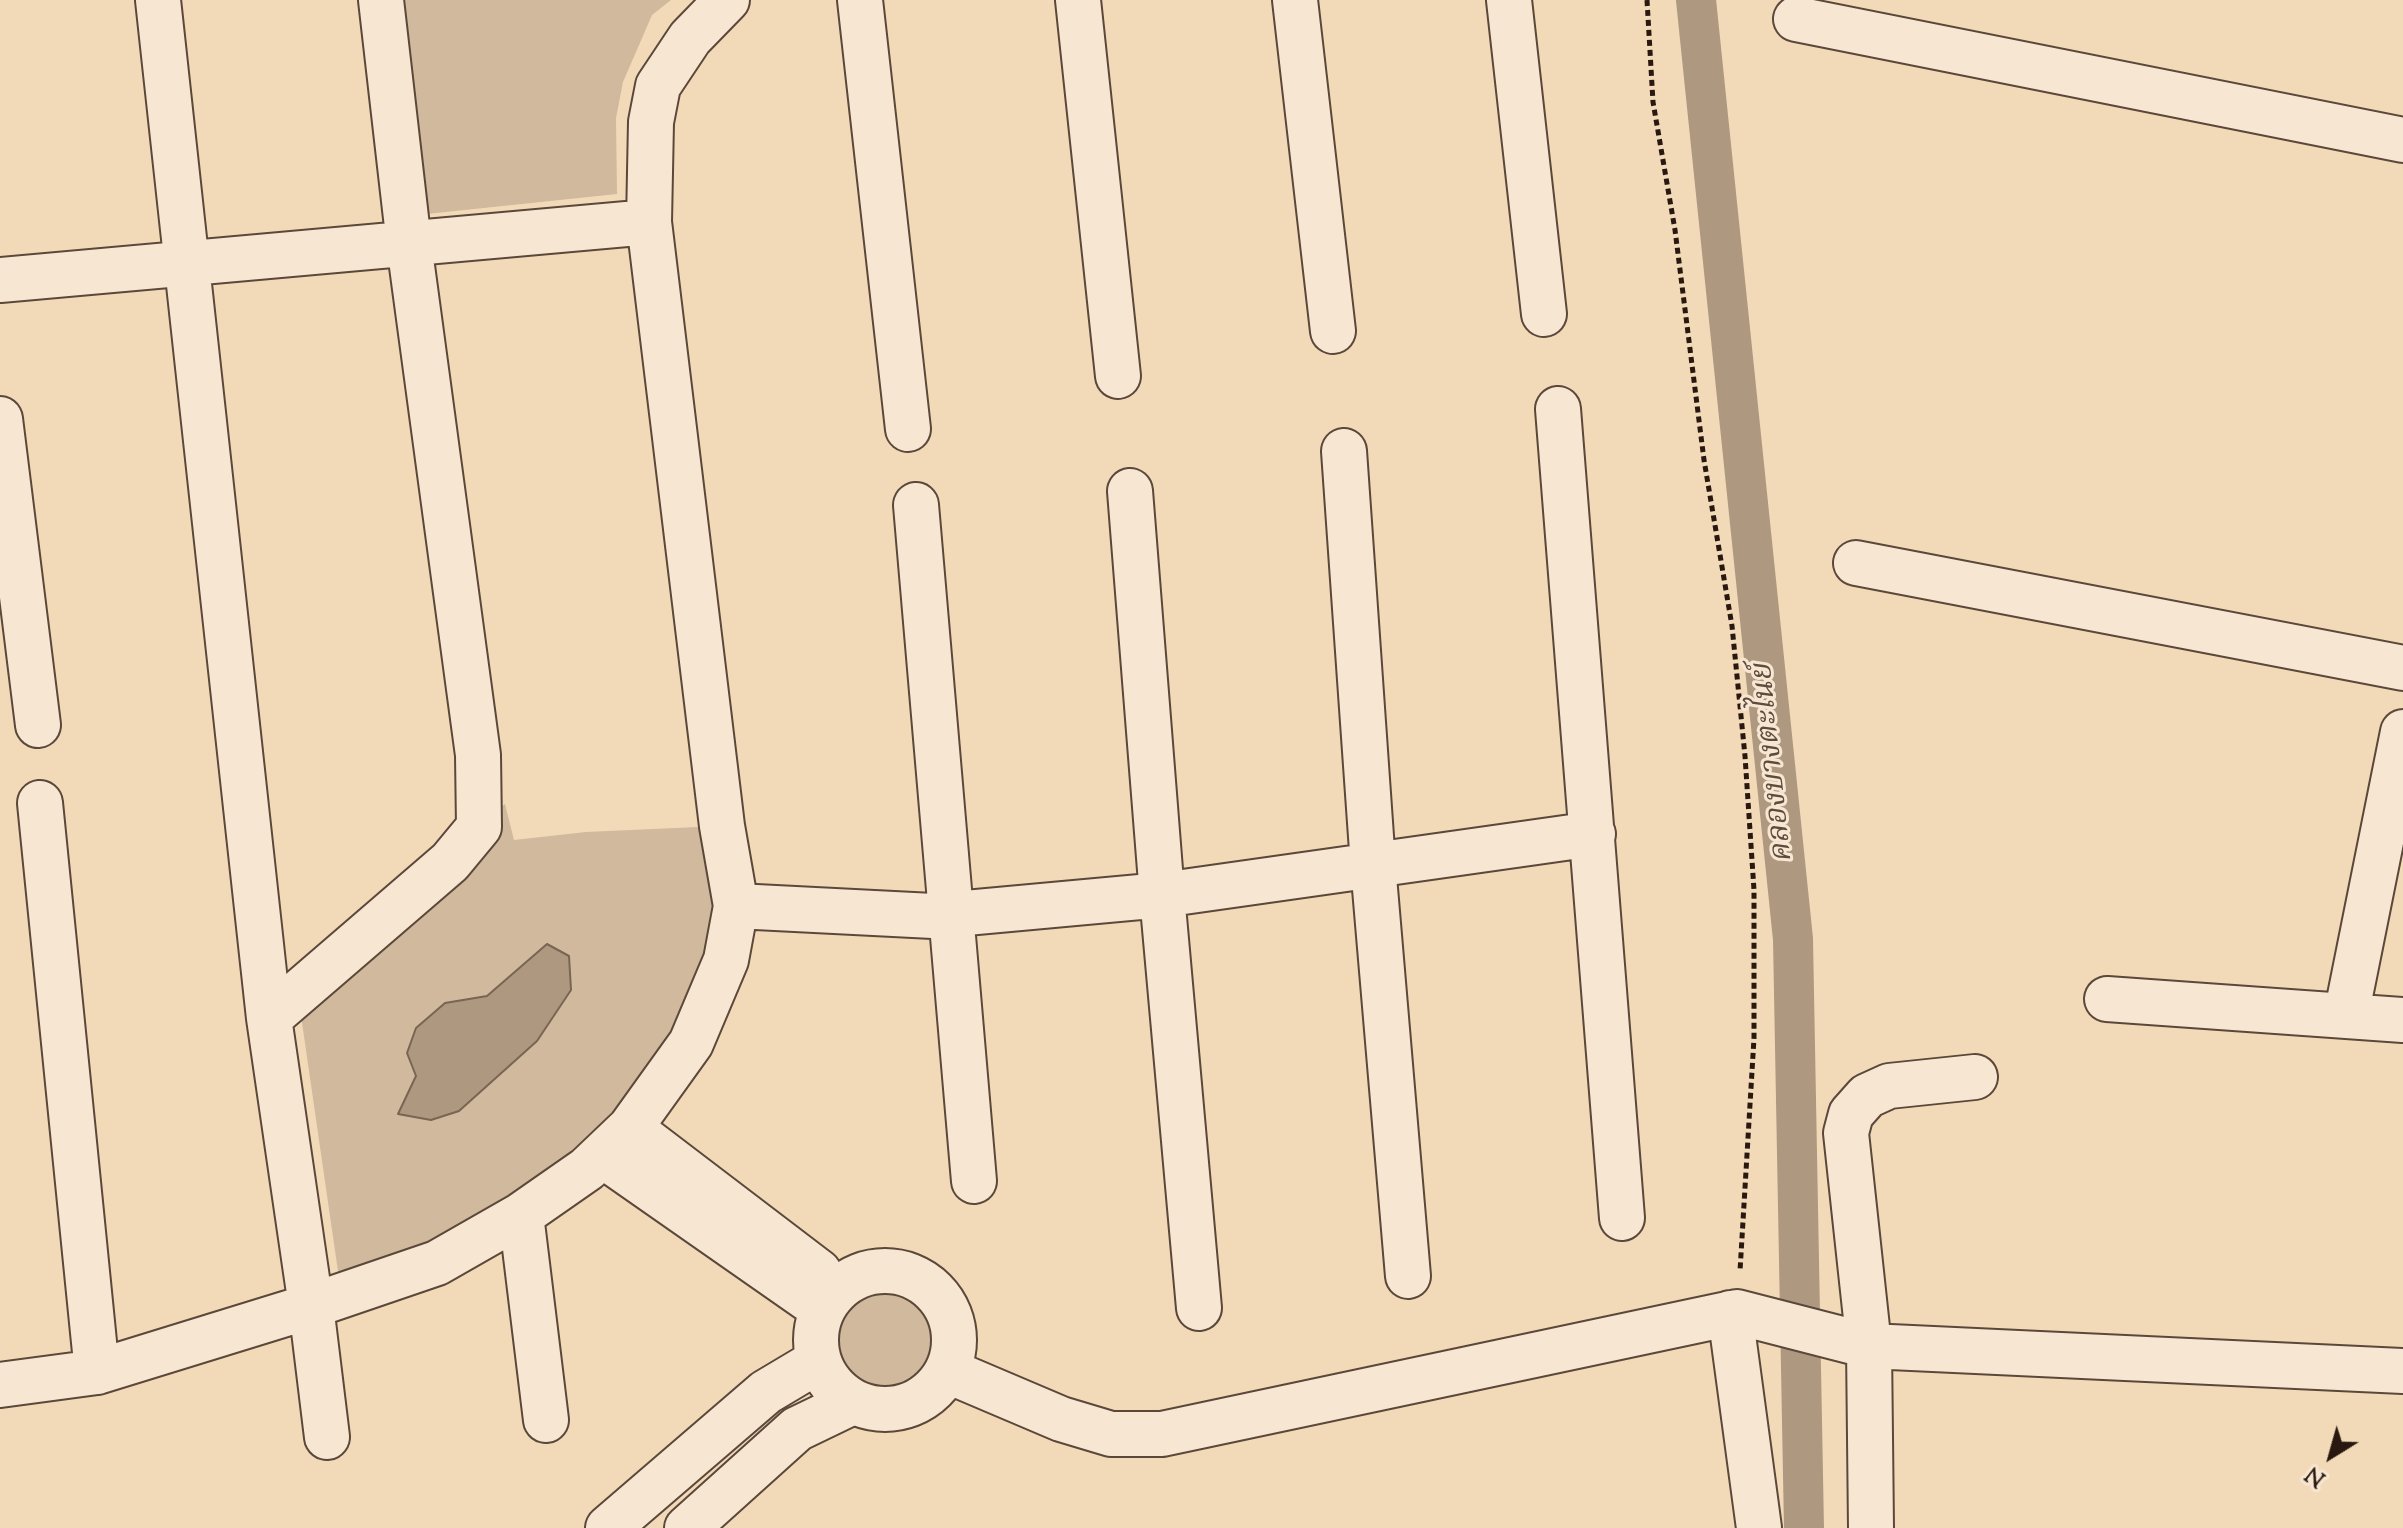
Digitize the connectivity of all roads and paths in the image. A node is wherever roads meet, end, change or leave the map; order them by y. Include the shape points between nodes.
1 (158, 0) edge
2 (381, 0) edge
3 (727, 0) edge
4 (860, 0) edge
5 (1078, 0) edge
6 (1295, 0) edge
7 (1509, 0) edge
8 (1647, 0) edge
9 (1883, 18) edge
10 (1796, 19) dead end
11 (2403, 140) edge
12 (649, 222) junction
13 (409, 244) junction
14 (186, 265) junction
15 (0, 280) edge
16 (1544, 314) dead end
17 (1333, 331) dead end
18 (1118, 376) dead end
19 (1558, 409) dead end
20 (0, 419) edge
21 (908, 429) dead end
22 (1344, 451) dead end
23 (1130, 491) dead end
24 (916, 505) dead end
25 (1856, 563) dead end
26 (2403, 668) edge
27 (38, 725) dead end
28 (2403, 732) edge
29 (40, 803) dead end
30 (1593, 834) junction
31 (1373, 865) junction
32 (1162, 895) junction
33 (736, 906) junction
34 (950, 914) junction
35 (2107, 999) dead end
36 (2346, 1016) junction
37 (269, 1018) junction
38 (2403, 1020) edge
39 (1975, 1077) dead end
40 (616, 1142) junction
41 (974, 1181) dead end
42 (521, 1215) junction
43 (1622, 1218) dead end
44 (1408, 1276) dead end
45 (830, 1298) junction
46 (311, 1306) junction
47 (1199, 1308) dead end
48 (1743, 1314) junction
49 (1856, 1342) junction
50 (818, 1361) junction
51 (948, 1371) junction
52 (2403, 1371) edge
53 (97, 1372) junction
54 (0, 1385) edge
55 (853, 1402) junction
56 (546, 1420) dead end
57 (327, 1437) dead end
58 (696, 1453) junction
59 (730, 1489) junction
60 (608, 1528) edge
61 (687, 1528) edge
62 (1759, 1528) edge
63 (1871, 1528) edge

1 - 14 street
2 - 13 street
3 - 12 street via 690,38 658,86 651,122
4 - 21 street
5 - 18 street
6 - 17 street
7 - 16 street
8 - 48 path via 1653,102 1732,626 1745,756 1754,890 1754,1038
9 - 10 street
9 - 11 street
12 - 13 street
12 - 33 street
13 - 14 street
13 - 37 street via 478,755 479,827 450,862
14 - 15 street
14 - 37 street
19 - 30 street
20 - 27 street
22 - 31 street
23 - 32 street
24 - 34 street
25 - 26 street
28 - 36 street
29 - 53 street
30 - 31 street
30 - 43 street
31 - 32 street
31 - 44 street
32 - 34 street
32 - 47 street
33 - 34 street
33 - 40 street via 726,960 691,1043
34 - 41 street
35 - 36 street
36 - 38 street
37 - 46 street
39 - 49 street via 1889,1086 1867,1096 1851,1114 1846,1133
40 - 42 street
40 - 45 street
42 - 46 street via 437,1263
42 - 56 street
45 - 50 street via 815,1336
45 - 51 street via 862,1273 916,1276 936,1293 951,1317 955,1344
46 - 53 street
46 - 57 street
48 - 49 street
48 - 51 street via 1162,1434 1111,1434 1061,1419
48 - 62 street
49 - 52 street
49 - 63 street
50 - 55 street via 832,1385
50 - 58 street via 766,1392
51 - 55 street via 929,1393 907,1406 879,1408
53 - 54 street
55 - 59 street via 797,1429
58 - 59 street
58 - 60 street
59 - 61 street

